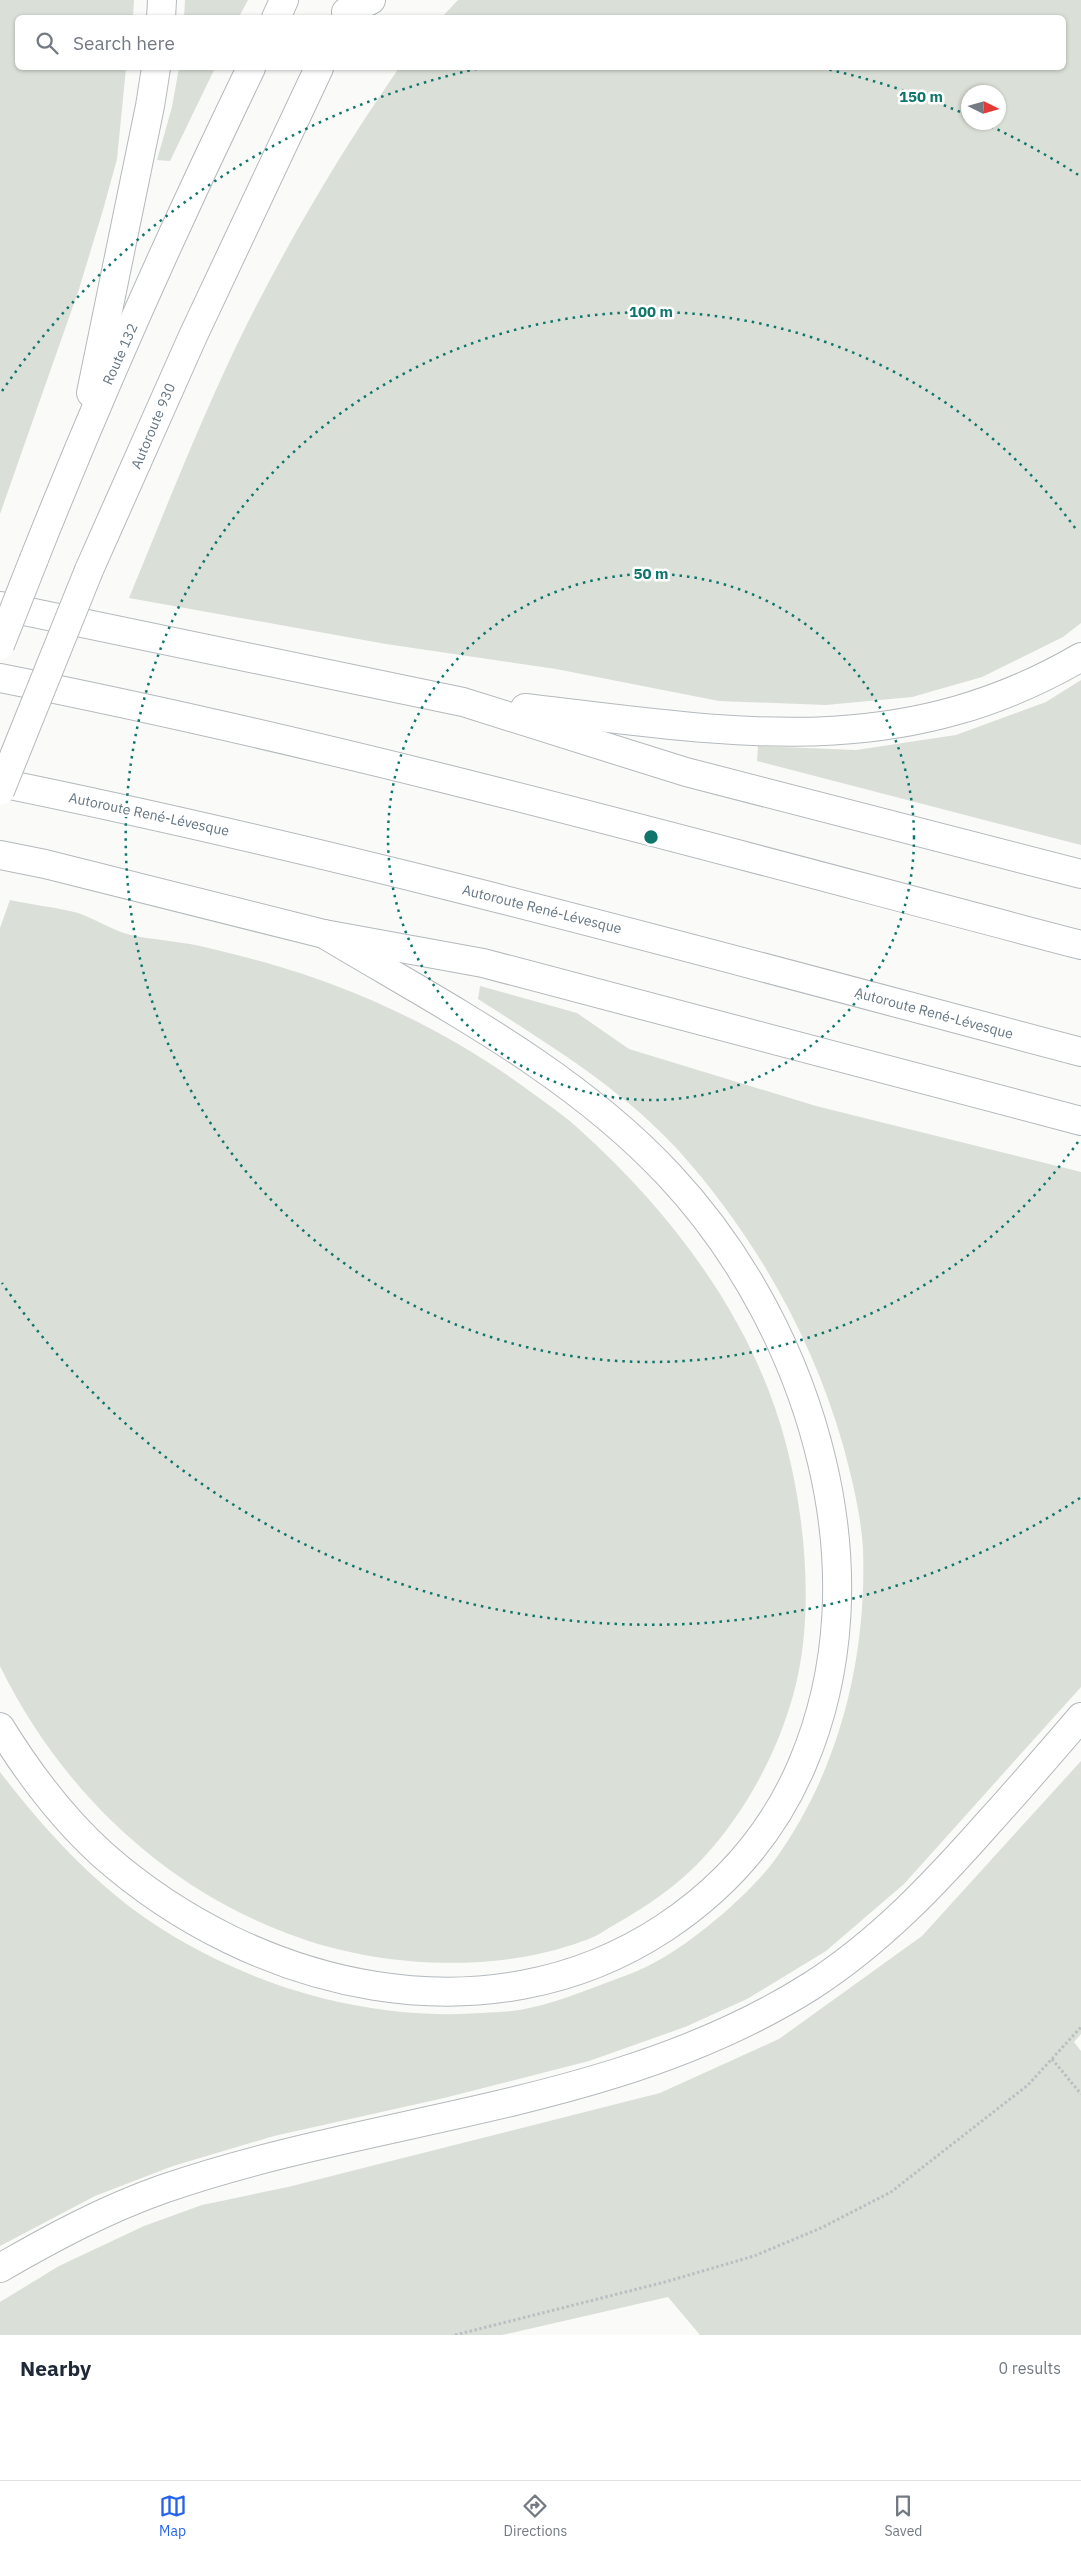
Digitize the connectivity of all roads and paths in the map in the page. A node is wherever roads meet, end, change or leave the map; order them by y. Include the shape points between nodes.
1 (162, 0) edge
2 (284, 0) edge
3 (371, 0) edge
4 (347, 10) edge
5 (161, 15) edge
6 (277, 15) edge
7 (156, 70) edge
8 (250, 70) edge
9 (318, 70) edge
10 (81, 443) junction
11 (0, 606) edge
12 (0, 645) edge
13 (1081, 657) edge
14 (0, 678) edge
15 (463, 702) junction
16 (0, 783) edge
17 (0, 791) edge
18 (0, 855) edge
19 (1081, 874) edge
20 (324, 934) junction
21 (1081, 945) edge
22 (1081, 1052) edge
23 (1081, 1120) edge
24 (1081, 1717) edge
25 (0, 1727) edge
26 (1081, 2026) edge
27 (1052, 2059) junction
28 (1081, 2094) edge
29 (0, 2268) edge
30 (455, 2335) edge

1 - 5 highway
2 - 6 highway
3 - 4 highway
7 - 10 highway
8 - 10 highway, Route 132 via 188,198
9 - 17 highway, Autoroute 930, bridge via 192,336 89,570
10 - 12 highway, Route 132, bridge
11 - 15 highway
13 - 15 highway via 1023,688 964,709 917,722 847,731 754,732
14 - 21 highway via 237,728 444,778
15 - 19 highway via 686,772
16 - 22 highway, Autoroute René-Lévesque via 214,828 428,880
18 - 20 highway
20 - 23 highway via 483,963
20 - 25 highway via 530,1058 591,1102 675,1182 744,1273 766,1312 799,1387 819,1450 833,1514 838,1574 835,1638 827,1689 812,1742 785,1802 749,1854 725,1880 649,1938 597,1964 544,1980 487,1990 431,1991 375,1986 311,1971 250,1950 185,1915 123,1870 79,1831 37,1782
24 - 29 highway via 949,1868 884,1933 812,1986 742,2024 620,2072 248,2164 160,2190 83,2222
26 - 27 path
27 - 28 path
27 - 30 path via 1028,2085 891,2192 821,2228 754,2256

